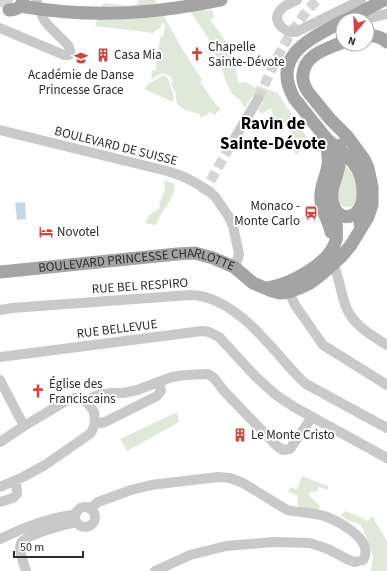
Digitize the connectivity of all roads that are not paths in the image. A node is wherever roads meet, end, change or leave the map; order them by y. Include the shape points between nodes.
1 (297, 0) edge
2 (361, 0) edge
3 (383, 0) edge
4 (219, 1) edge
5 (28, 2) edge
6 (8, 10) dead end
7 (361, 12) edge
8 (387, 14) edge
9 (375, 17) edge
10 (335, 26) edge
11 (0, 28) edge
12 (375, 36) edge
13 (387, 42) edge
14 (335, 45) edge
15 (258, 99) tunnel mouth
16 (330, 119) junction
17 (0, 130) edge
18 (325, 137) junction
19 (233, 141) tunnel mouth
20 (333, 201) junction
21 (362, 202) junction
22 (360, 230) junction
23 (337, 235) junction
24 (351, 245) junction
25 (332, 258) junction
26 (234, 266) junction
27 (0, 272) edge
28 (265, 288) junction
29 (288, 292) junction
30 (0, 310) edge
31 (387, 345) edge
32 (0, 357) edge
33 (159, 382) junction
34 (1, 383) edge
35 (387, 384) edge
36 (87, 402) junction
37 (312, 417) junction
38 (24, 426) junction
39 (387, 428) edge
40 (93, 429) junction
41 (0, 442) edge
42 (387, 458) edge
43 (16, 480) junction
44 (0, 487) edge
45 (0, 502) edge
46 (90, 509) junction
47 (76, 518) junction
48 (0, 539) edge
49 (26, 571) edge
50 (155, 571) edge

1 - 2 street via 282,8 277,14 279,24 291,32 296,32
3 - 7 main road
4 - 5 main road via 121,14 54,11
5 - 6 main road via 14,10
5 - 11 street via 68,44 69,55
8 - 9 street
10 - 18 main road via 300,47 287,70 288,86 294,98
12 - 13 main road
14 - 16 main road via 315,55 306,63 303,72 305,88
15 - 19 street
16 - 20 main road via 340,146 339,164 332,191
16 - 22 main road via 347,136 368,168 372,205
17 - 26 street, BOULEVARD DE SUISSE via 167,171 209,191 233,226 239,254
18 - 21 main road via 354,163 363,186
18 - 25 main road via 328,164 321,202 332,235
20 - 21 main road via 337,212 346,217 356,213
20 - 23 main road
21 - 22 main road
22 - 24 main road
23 - 24 main road via 340,231 349,231 352,237
23 - 25 main road
24 - 25 main road
25 - 28 main road via 322,261 283,284
25 - 29 main road via 322,274 310,283
25 - 31 street via 350,315 356,323
26 - 27 main road, BOULEVARD PRINCESSE CHARLOTTE via 196,253 186,253
26 - 28 main road, BOULEVARD PRINCESSE CHARLOTTE via 253,283
28 - 29 main road, BOULEVARD PRINCESSE CHARLOTTE via 280,293
29 - 35 street via 323,345
30 - 39 street, RUE BEL RESPIRO via 196,295 206,297 234,311 306,384
32 - 37 street, RUE BELLEVUE via 209,332 219,337 276,395
33 - 36 street via 137,390 99,395
33 - 37 street via 172,377 208,374 283,450 290,449
33 - 40 street via 161,391 157,396
34 - 38 street
36 - 38 street via 75,398 66,401
36 - 40 street via 94,412
37 - 42 street, RUE BELLEVUE
38 - 41 street
40 - 43 street via 45,465
43 - 44 street
43 - 45 street via 17,494
46 - 47 street via 86,507 78,510
46 - 47 street via 95,516 91,525 82,526
46 - 50 street via 98,502 151,485 213,477 230,478 243,483 287,510 321,515 340,523 361,539 365,553 363,560 355,562 310,543 274,542 226,546 190,555
47 - 48 street via 62,516 15,531
47 - 49 street via 21,542

